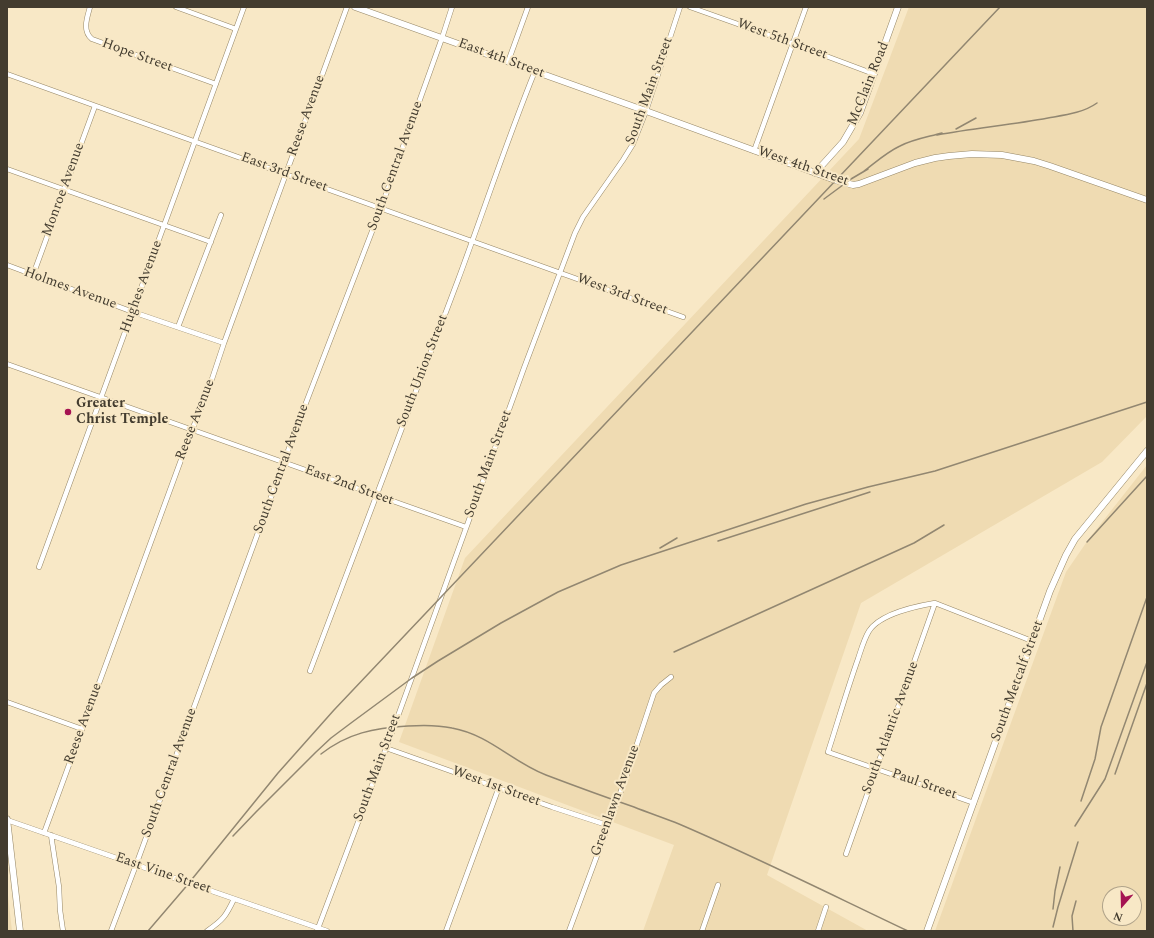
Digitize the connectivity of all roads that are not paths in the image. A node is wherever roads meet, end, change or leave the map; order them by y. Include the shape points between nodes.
1 (89, 7) edge
2 (176, 7) edge
3 (244, 7) edge
4 (347, 7) edge
5 (355, 7) edge
6 (452, 7) edge
7 (528, 7) edge
8 (680, 7) edge
9 (690, 7) edge
10 (806, 7) edge
11 (898, 7) edge
12 (236, 29) junction
13 (442, 38) junction
14 (794, 44) junction
15 (508, 62) junction
16 (535, 71) junction
17 (7, 74) edge
18 (874, 74) junction
19 (216, 84) junction
20 (95, 106) junction
21 (646, 111) junction
22 (194, 141) junction
23 (754, 151) junction
24 (7, 169) edge
25 (815, 173) junction
26 (286, 174) junction
27 (64, 190) junction
28 (1147, 200) edge
29 (381, 208) junction
30 (221, 215) dead end
31 (164, 226) junction
32 (472, 241) junction
33 (211, 242) junction
34 (7, 265) edge
35 (561, 272) junction
36 (33, 275) junction
37 (133, 312) junction
38 (683, 317) dead end
39 (178, 327) junction
40 (224, 343) junction
41 (7, 364) edge
42 (101, 397) junction
43 (192, 430) junction
44 (1147, 451) edge
45 (284, 463) junction
46 (375, 495) junction
47 (466, 527) junction
48 (39, 567) dead end
49 (935, 603) junction
50 (1032, 641) junction
51 (310, 671) dead end
52 (671, 677) dead end
53 (7, 702) edge
54 (82, 729) junction
55 (386, 748) junction
56 (876, 768) junction
57 (499, 788) junction
58 (974, 803) junction
59 (7, 820) edge
60 (607, 825) junction
61 (44, 833) junction
62 (51, 835) junction
63 (846, 854) dead end
64 (136, 865) junction
65 (718, 885) dead end
66 (234, 899) junction
67 (826, 906) dead end
68 (318, 930) edge
69 (20, 931) edge
70 (63, 931) edge
71 (111, 931) edge
72 (207, 931) edge
73 (327, 931) edge
74 (446, 931) edge
75 (569, 931) edge
76 (702, 931) edge
77 (818, 931) edge
78 (927, 931) edge

1 - 19 street, Hope Street via 85,28 92,39
2 - 12 street
3 - 12 street, Hughes Avenue
4 - 26 street, Reese Avenue
5 - 13 street, East 4th Street
6 - 13 street, South Central Avenue
7 - 15 street
8 - 21 street, South Main Street
9 - 14 street, West 5th Street
10 - 14 street
11 - 18 street, McClain Road
12 - 19 street, Hughes Avenue
13 - 15 street, East 4th Street
13 - 29 street, South Central Avenue
14 - 18 street, West 5th Street
14 - 23 street
15 - 16 street, East 4th Street
16 - 21 street, East 4th Street
16 - 32 street, South Union Street
17 - 20 street, East 3rd Street
18 - 25 street, McClain Road via 860,113 848,134
19 - 22 street, Hughes Avenue
20 - 22 street, East 3rd Street
20 - 27 street, Monroe Avenue
21 - 23 street, West 4th Street
21 - 35 street, South Main Street via 633,144 583,217
22 - 26 street, East 3rd Street
22 - 31 street, Hughes Avenue
23 - 25 street, West 4th Street
24 - 27 street
25 - 28 street, West 4th Street via 853,185 935,158 972,154 1002,155 1034,161
26 - 29 street, East 3rd Street
26 - 40 street, Reese Avenue
27 - 31 street
27 - 36 street, Monroe Avenue
29 - 32 street, East 3rd Street
29 - 45 street, South Central Avenue
30 - 33 street
31 - 33 street
31 - 37 street, Hughes Avenue
32 - 35 street, East 3rd Street
32 - 46 street, South Union Street
33 - 39 street
34 - 36 street, Holmes Avenue
35 - 38 street, West 3rd Street
35 - 47 street, South Main Street
36 - 37 street, Holmes Avenue
37 - 39 street, Holmes Avenue
37 - 42 street, Hughes Avenue
39 - 40 street, Holmes Avenue
40 - 43 street, Reese Avenue
41 - 42 street, East 2nd Street
42 - 43 street, East 2nd Street
42 - 48 street, Hughes Avenue
43 - 45 street, East 2nd Street
43 - 54 street, Reese Avenue
44 - 50 street, South Metcalf Street via 1072,544 1050,591
45 - 46 street, East 2nd Street
45 - 64 street, South Central Avenue
46 - 47 street, East 2nd Street
46 - 51 street, South Union Street
47 - 55 street, South Main Street
49 - 50 street
49 - 56 street, South Atlantic Avenue
49 - 56 street, Paul Street via 922,605 882,620 869,631 860,653 828,752
50 - 58 street, South Metcalf Street
52 - 60 street, Greenlawn Avenue via 654,693
53 - 54 street
54 - 61 street, Reese Avenue
55 - 57 street, West 1st Street
55 - 68 street, South Main Street
56 - 58 street, Paul Street
56 - 63 street, South Atlantic Avenue
57 - 60 street, West 1st Street
57 - 74 street
58 - 78 street, South Metcalf Street
59 - 61 street, East Vine Street
59 - 69 street
60 - 75 street, Greenlawn Avenue
61 - 62 street, East Vine Street
62 - 64 street, East Vine Street
62 - 70 street
64 - 66 street, East Vine Street
64 - 71 street, South Central Avenue
65 - 76 street
66 - 68 street, East Vine Street
66 - 72 street via 228,913
67 - 77 street
68 - 73 street, East Vine Street

